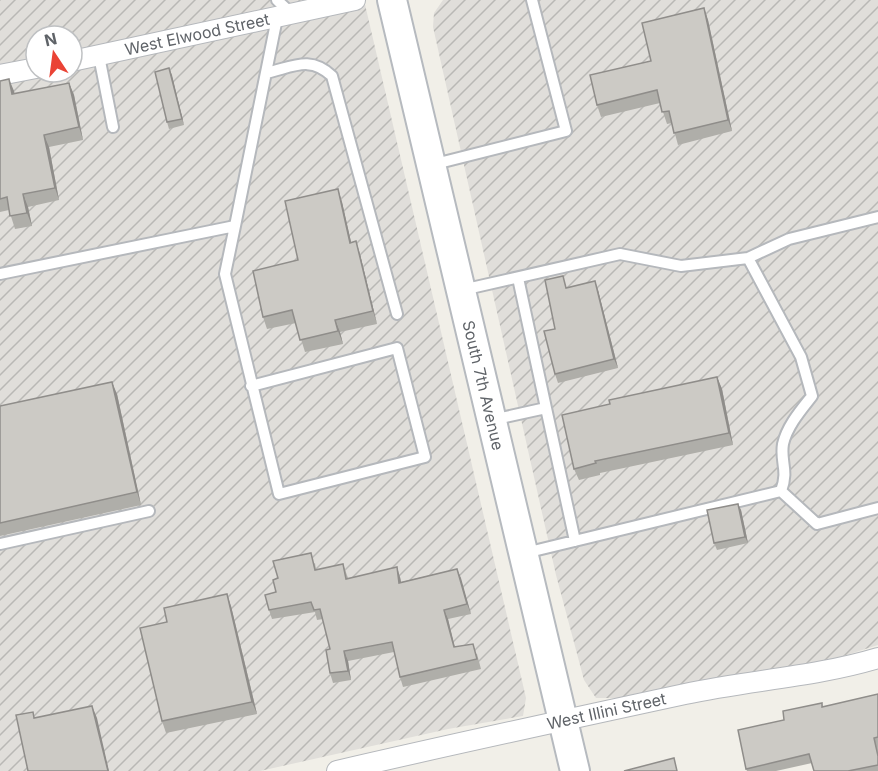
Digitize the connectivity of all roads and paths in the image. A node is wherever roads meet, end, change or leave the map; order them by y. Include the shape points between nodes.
1 (356, 0) edge
2 (392, 0) edge
3 (532, 0) edge
4 (282, 11) edge
5 (99, 56) junction
6 (84, 59) edge
7 (24, 70) edge
8 (266, 73) junction
9 (0, 75) edge
10 (113, 127) dead end
11 (431, 165) junction
12 (878, 217) edge
13 (235, 226) junction
14 (748, 258) junction
15 (0, 274) edge
16 (518, 278) junction
17 (461, 291) junction
18 (397, 314) dead end
19 (251, 386) junction
20 (546, 408) junction
21 (492, 420) junction
22 (781, 491) junction
23 (878, 508) edge
24 (149, 511) dead end
25 (575, 541) junction
26 (0, 544) edge
27 (524, 554) junction
28 (878, 658) edge
29 (562, 719) junction
30 (337, 771) edge
31 (575, 771) edge

1 - 4 street, West Elwood Street
2 - 11 main road, South 7th Avenue
3 - 11 lane via 566,131
4 - 5 street, West Elwood Street
4 - 8 lane
5 - 6 street, West Elwood Street
5 - 10 lane
7 - 9 street
8 - 13 lane
8 - 18 lane via 309,63 320,65 332,76
11 - 17 main road, South 7th Avenue
12 - 14 lane via 789,239
13 - 15 lane
13 - 19 lane via 225,274
14 - 16 lane via 681,266 620,254
14 - 22 lane via 801,357 812,396 793,420 783,445 786,476
16 - 17 lane
16 - 20 lane
17 - 21 main road, South 7th Avenue
19 - 19 lane via 279,494 425,457 397,348
20 - 21 lane
20 - 25 lane
21 - 27 main road, South 7th Avenue
22 - 23 lane via 817,524
22 - 25 lane
24 - 26 lane
25 - 27 lane
27 - 29 main road, South 7th Avenue
28 - 29 street, West Illini Street via 838,670
29 - 30 street, West Illini Street
29 - 31 main road, South 7th Avenue

